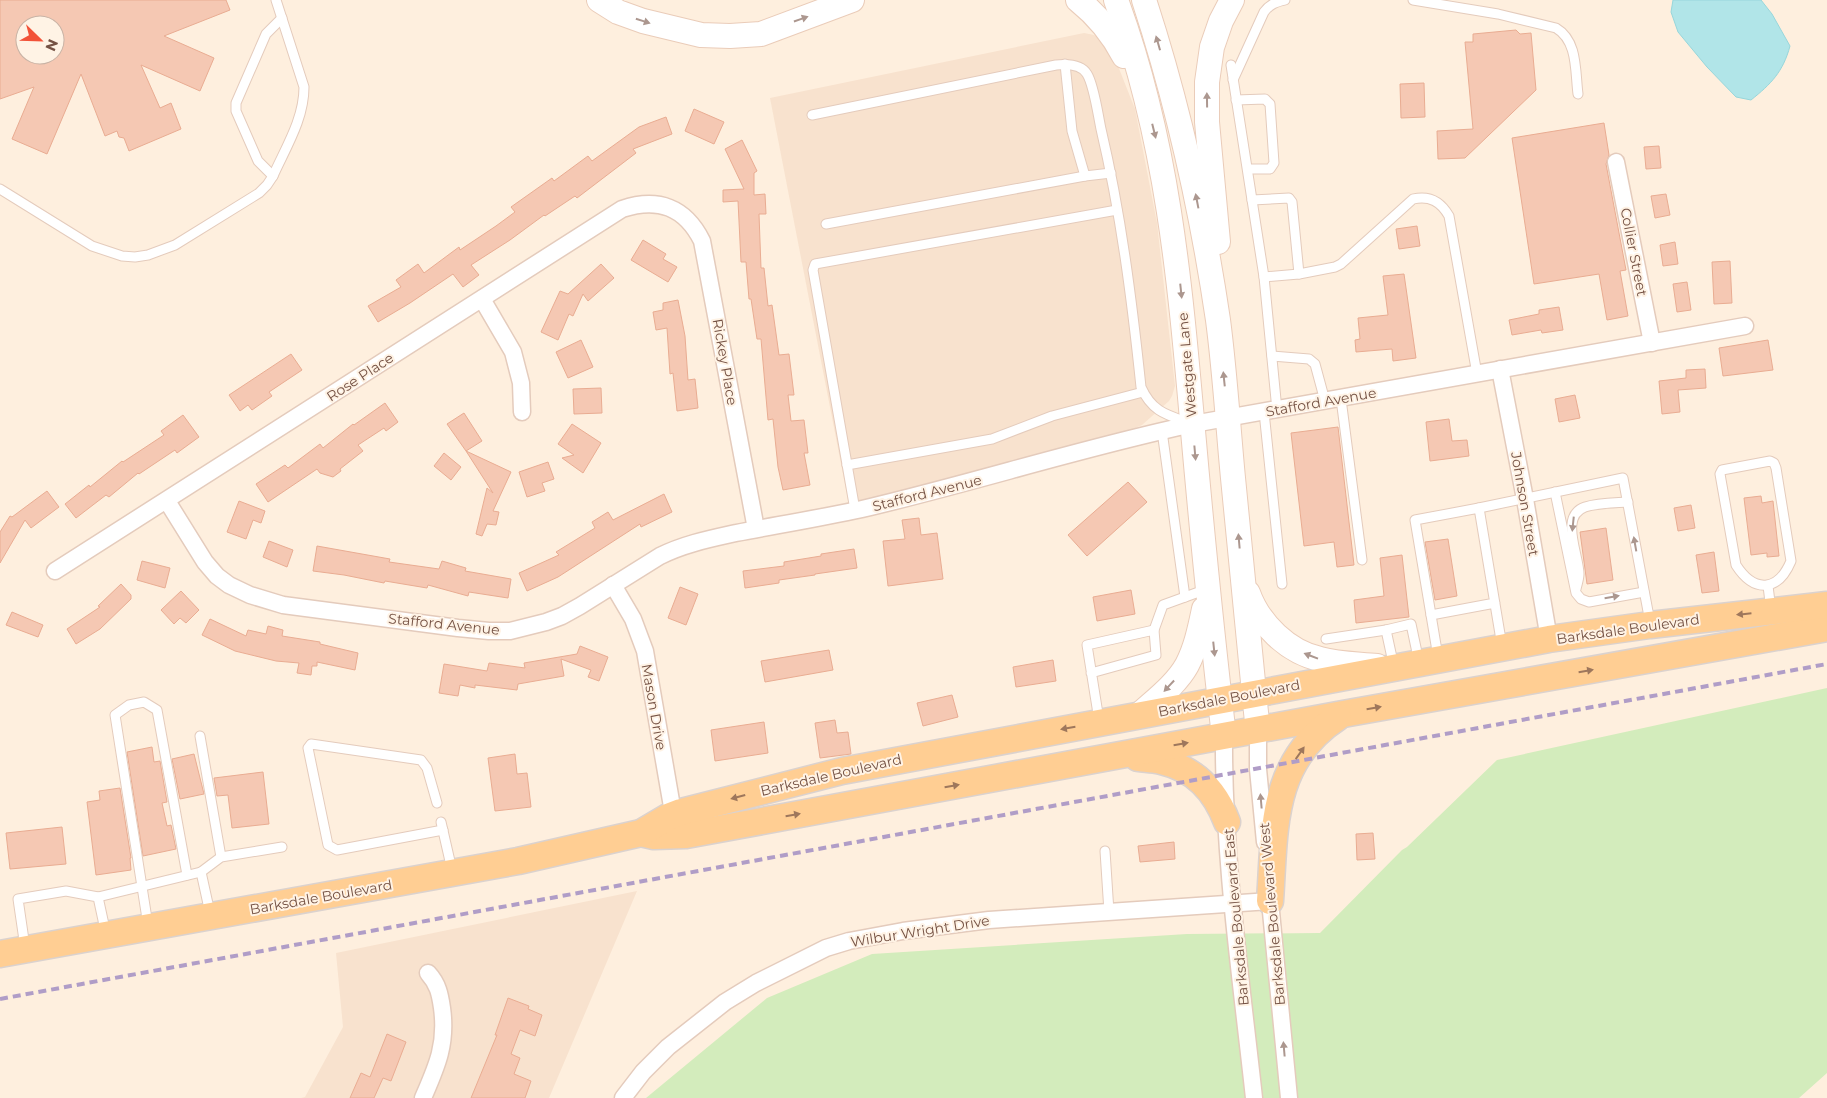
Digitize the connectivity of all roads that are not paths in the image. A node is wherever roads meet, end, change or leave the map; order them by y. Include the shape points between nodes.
1 (276, 0) edge
2 (599, 0) edge
3 (852, 0) edge
4 (1078, 0) edge
5 (1116, 0) edge
6 (1144, 0) edge
7 (1232, 0) edge
8 (1285, 0) edge
9 (1414, 0) edge
10 (282, 18) junction
11 (1066, 64) junction
12 (1231, 65) dead end
13 (1233, 80) junction
14 (1578, 94) dead end
15 (1147, 100) junction
16 (1236, 100) junction
17 (812, 115) dead end
18 (1616, 162) dead end
19 (1248, 169) junction
20 (1111, 173) junction
21 (273, 176) junction
22 (1084, 176) junction
23 (0, 189) edge
24 (1252, 200) junction
25 (670, 208) joint
26 (1117, 210) junction
27 (826, 224) dead end
28 (1299, 274) junction
29 (1264, 277) junction
30 (482, 299) junction
31 (1218, 323) junction
32 (1745, 326) dead end
33 (1652, 343) junction
34 (1272, 356) junction
35 (1500, 369) junction
36 (1477, 374) junction
37 (1143, 392) junction
38 (1333, 400) junction
39 (1270, 411) junction
40 (522, 412) dead end
41 (1228, 418) junction
42 (1192, 424) junction
43 (1162, 431) junction
44 (847, 465) junction
45 (1555, 492) junction
46 (1525, 498) junction
47 (167, 501) junction
48 (1628, 502) junction
49 (1479, 508) junction
50 (855, 510) junction
51 (756, 529) junction
52 (1362, 560) dead end
53 (56, 571) dead end
54 (1242, 577) junction
55 (1282, 584) dead end
56 (613, 585) junction
57 (1768, 586) junction
58 (1644, 592) junction
59 (1576, 593) junction
60 (1200, 594) junction
61 (1495, 604) junction
62 (1827, 605) edge
63 (1430, 615) junction
64 (1650, 625) junction
65 (1774, 625) junction
66 (1827, 628) edge
67 (1154, 630) junction
68 (1386, 630) junction
69 (1326, 639) dead end
70 (1549, 639) junction
71 (1502, 648) junction
72 (1429, 661) junction
73 (1394, 667) junction
74 (1091, 673) junction
75 (1555, 676) junction
76 (1254, 694) junction
77 (1220, 700) junction
78 (1343, 714) junction
79 (1138, 716) junction
80 (1100, 723) junction
81 (1258, 731) junction
82 (200, 736) dead end
83 (1224, 736) junction
84 (1122, 755) junction
85 (920, 756) junction
86 (927, 791) junction
87 (436, 803) dead end
88 (1227, 822) junction
89 (675, 825) junction
90 (282, 847) dead end
91 (1105, 851) dead end
92 (221, 858) junction
93 (201, 872) junction
94 (453, 873) junction
95 (187, 875) junction
96 (142, 885) junction
97 (98, 897) junction
98 (1270, 902) junction
99 (1233, 903) junction
100 (1109, 912) junction
101 (211, 916) junction
102 (148, 928) junction
103 (106, 934) junction
104 (25, 950) junction
105 (0, 954) edge
106 (428, 973) dead end
107 (423, 1098) edge
108 (623, 1098) edge
109 (1254, 1098) edge
110 (1288, 1098) edge

1 - 10 lane
2 -> 3 main road via 618,12 658,26 701,35 730,36 761,34
4 - 15 main road via 1094,12 1114,37
5 - 15 main road, Westgate Lane
31 -> 6 main road via 1184,143
31 -> 7 main road via 1220,265 1207,122 1207,82 1212,47 1220,21
8 - 13 lane via 1276,2 1264,12
9 - 14 lane via 1498,14 1564,32 1572,46
10 - 21 lane via 304,86 304,98 300,119
10 - 21 lane via 266,34 236,103 236,111 258,161
11 - 17 lane
11 - 20 lane via 1080,67 1087,75
11 - 22 lane via 1072,131
12 - 13 lane
13 - 16 lane
15 -> 42 main road, Westgate Lane via 1159,151 1181,291
16 - 19 lane
16 - 19 lane via 1265,98 1270,104 1274,163 1270,169
18 - 33 street, Collier Street
19 - 24 lane
20 - 22 lane
20 - 26 lane
21 - 23 lane via 258,193 181,241 135,257 92,246
22 - 27 lane
24 - 28 lane via 1290,199
24 - 29 lane
25 - 30 street, Rose Place via 644,203 622,209
25 - 51 street, Rickey Place via 689,221 702,241
26 - 37 lane
26 - 44 lane via 815,264 813,270
28 - 29 lane
28 - 36 lane via 1341,264 1413,199 1434,200 1449,216
29 - 34 lane
30 - 40 street via 513,352 521,383
30 - 47 street, Rose Place
41 -> 31 main road
32 - 33 street, Stafford Avenue
33 - 35 street, Stafford Avenue
34 - 38 lane via 1313,361
34 - 39 lane
35 - 36 street, Stafford Avenue
35 - 46 street, Johnson Street
36 - 38 street, Stafford Avenue
37 - 42 lane via 1150,404 1162,413
37 - 44 lane via 1052,416 992,439
38 - 39 street, Stafford Avenue
38 - 52 lane
39 - 41 street, Stafford Avenue
39 - 55 lane
41 - 42 street, Stafford Avenue
54 -> 41 main road
42 - 43 street, Stafford Avenue
42 -> 60 main road, Westgate Lane
43 - 50 street, Stafford Avenue
43 - 60 lane
44 - 50 lane
45 - 46 lane
45 - 48 lane via 1623,478
45 - 59 lane
46 - 49 lane
46 - 70 street, Johnson Street
47 - 53 street, Rose Place
47 - 56 street, Stafford Avenue via 192,543 218,576 250,595 283,605 458,628 510,631 562,616
58 -> 48 lane
48 -> 59 lane via 1584,507 1577,511 1571,526 1580,574
49 - 61 lane
49 - 63 lane via 1415,520
50 - 51 street, Stafford Avenue
51 - 56 street, Stafford Avenue via 674,549
73 -> 54 main road via 1333,662 1296,650 1259,614
54 - 76 main road
56 - 89 street, Mason Drive via 633,619 644,651
57 - 57 lane via 1788,569 1791,561 1776,468 1770,461 1722,470 1720,474 1736,566 1742,576
57 - 65 lane
59 -> 58 lane via 1581,600 1588,602
58 - 64 lane
60 - 67 lane via 1163,605
60 -> 77 main road, Westgate Lane
60 -> 79 main road via 1194,647 1185,667
61 - 63 lane
61 - 71 lane
62 - 65 main road, Barksdale Boulevard
63 - 72 lane
65 -> 64 main road, Barksdale Boulevard
64 - 70 main road, Barksdale Boulevard
65 - 66 main road, Barksdale Boulevard
75 -> 65 main road, Barksdale Boulevard
67 - 74 lane via 1156,655
67 - 74 lane via 1087,645
68 - 69 lane
68 - 72 lane via 1411,624
68 - 73 lane
70 - 71 main road, Barksdale Boulevard
70 - 75 main road
71 - 72 main road, Barksdale Boulevard
72 - 73 main road, Barksdale Boulevard
73 - 76 main road, Barksdale Boulevard
74 - 80 lane
78 -> 75 main road, Barksdale Boulevard
76 - 77 main road, Barksdale Boulevard
76 - 81 main road
77 - 79 main road, Barksdale Boulevard
77 - 83 main road, Westgate Lane
78 - 81 main road, Barksdale Boulevard
98 -> 78 main road via 1280,796 1286,780 1307,743
79 - 80 main road, Barksdale Boulevard
80 -> 85 main road, Barksdale Boulevard
81 - 83 main road, Barksdale Boulevard
98 -> 81 street, Barksdale Boulevard West via 1258,769
82 - 92 lane
84 -> 83 main road, Barksdale Boulevard
83 - 88 street, Barksdale Boulevard East
86 -> 84 main road, Barksdale Boulevard
84 - 88 main road via 1162,761 1189,772 1216,797
85 - 86 main road
85 -> 89 main road, Barksdale Boulevard via 803,780
89 -> 86 main road, Barksdale Boulevard
87 - 94 lane via 427,768 421,760 310,744 308,748 328,845 337,850 442,826
88 - 99 street, Barksdale Boulevard East
89 - 94 main road, Barksdale Boulevard via 654,836 641,833
90 - 92 lane
91 - 100 lane
92 - 93 lane
93 - 95 lane
93 - 101 lane
94 - 101 main road, Barksdale Boulevard
95 - 96 lane
95 - 96 lane via 157,710 144,702 129,705 115,715
96 - 97 lane
96 - 102 lane
97 - 103 lane
97 - 104 lane via 66,891 18,899
98 - 99 street, Wilbur Wright Drive
110 -> 98 street, Barksdale Boulevard West
99 - 100 street, Wilbur Wright Drive
99 - 109 street, Barksdale Boulevard East
100 - 108 street, Wilbur Wright Drive via 935,926 826,948 725,1002 668,1047
101 - 102 main road, Barksdale Boulevard
102 - 103 main road, Barksdale Boulevard
103 - 104 main road, Barksdale Boulevard
104 - 105 main road, Barksdale Boulevard
106 - 107 street via 440,995 444,1038 437,1066

